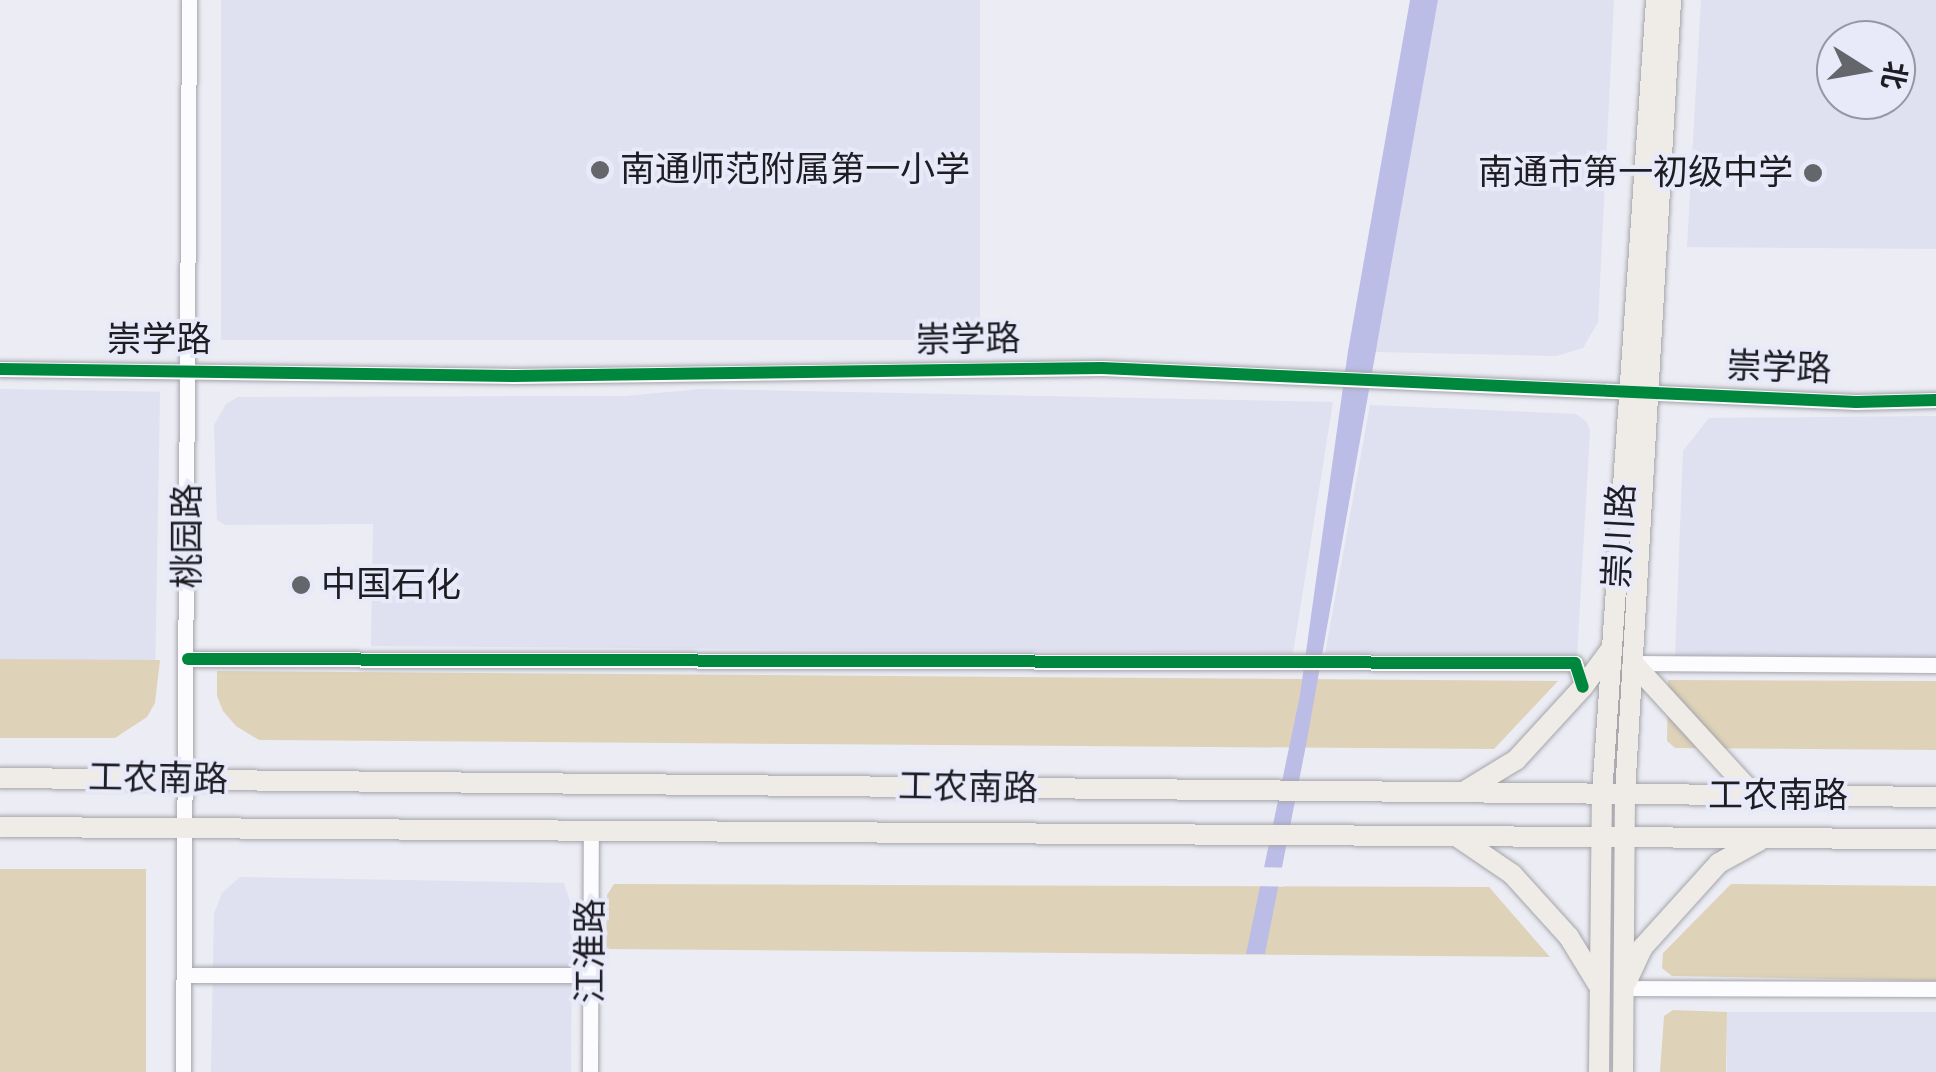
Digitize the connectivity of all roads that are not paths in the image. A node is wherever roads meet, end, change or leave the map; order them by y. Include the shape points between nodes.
1 (189, 0) edge
2 (1656, 0) edge
3 (1670, 0) edge
4 (0, 369) edge
5 (188, 370) junction
6 (1637, 393) junction
7 (1936, 400) edge
8 (1613, 646) junction
9 (188, 660) junction
10 (1633, 663) junction
11 (1936, 665) edge
12 (1583, 687) junction
13 (0, 778) edge
14 (188, 780) junction
15 (1464, 792) junction
16 (1602, 794) junction
17 (1625, 794) junction
18 (1755, 796) junction
19 (1936, 797) edge
20 (0, 827) edge
21 (187, 828) junction
22 (592, 829) junction
23 (1459, 838) junction
24 (1601, 838) junction
25 (1625, 838) junction
26 (1760, 840) junction
27 (1936, 840) edge
28 (184, 975) junction
29 (592, 975) junction
30 (1599, 985) junction
31 (1624, 988) junction
32 (1936, 990) edge
33 (183, 1072) edge
34 (590, 1072) edge
35 (1599, 1072) edge
36 (1623, 1072) edge

1 - 5 street, 桃园路
2 - 6 main road, 崇川路
3 - 6 main road, 崇川路
4 - 5 street, 崇学路
5 - 6 street, 崇学路 via 514,376 1102,368
5 - 9 street, 桃园路
6 - 7 street, 崇学路
6 - 8 main road, 崇川路
6 - 10 main road, 崇川路
8 - 12 main road
8 - 16 main road, 崇川路
9 - 12 street via 1575,663
9 - 14 street, 桃园路
10 - 11 street
10 - 17 main road, 崇川路
10 - 18 main road
12 - 15 main road via 1516,760
13 - 14 main road, 工农南路
14 - 15 main road, 工农南路
14 - 21 street, 桃园路
15 - 16 main road, 工农南路
16 - 17 main road, 工农南路
16 - 24 main road, 崇川路
17 - 18 main road, 工农南路
17 - 25 main road, 崇川路
18 - 19 main road, 工农南路
20 - 21 main road, 工农南路
21 - 22 main road, 工农南路
21 - 28 street, 桃园路
22 - 23 main road, 工农南路
22 - 29 street, 江淮路
23 - 24 main road, 工农南路
23 - 30 main road via 1512,874 1568,937
24 - 25 main road, 工农南路
24 - 30 main road, 崇川路
25 - 26 main road, 工农南路
25 - 31 main road, 崇川路
26 - 27 main road, 工农南路
26 - 31 main road via 1719,864 1643,947
28 - 29 street
28 - 33 street, 桃园路
29 - 34 street, 江淮路
30 - 35 main road, 崇川路
31 - 32 street
31 - 36 main road, 崇川路

